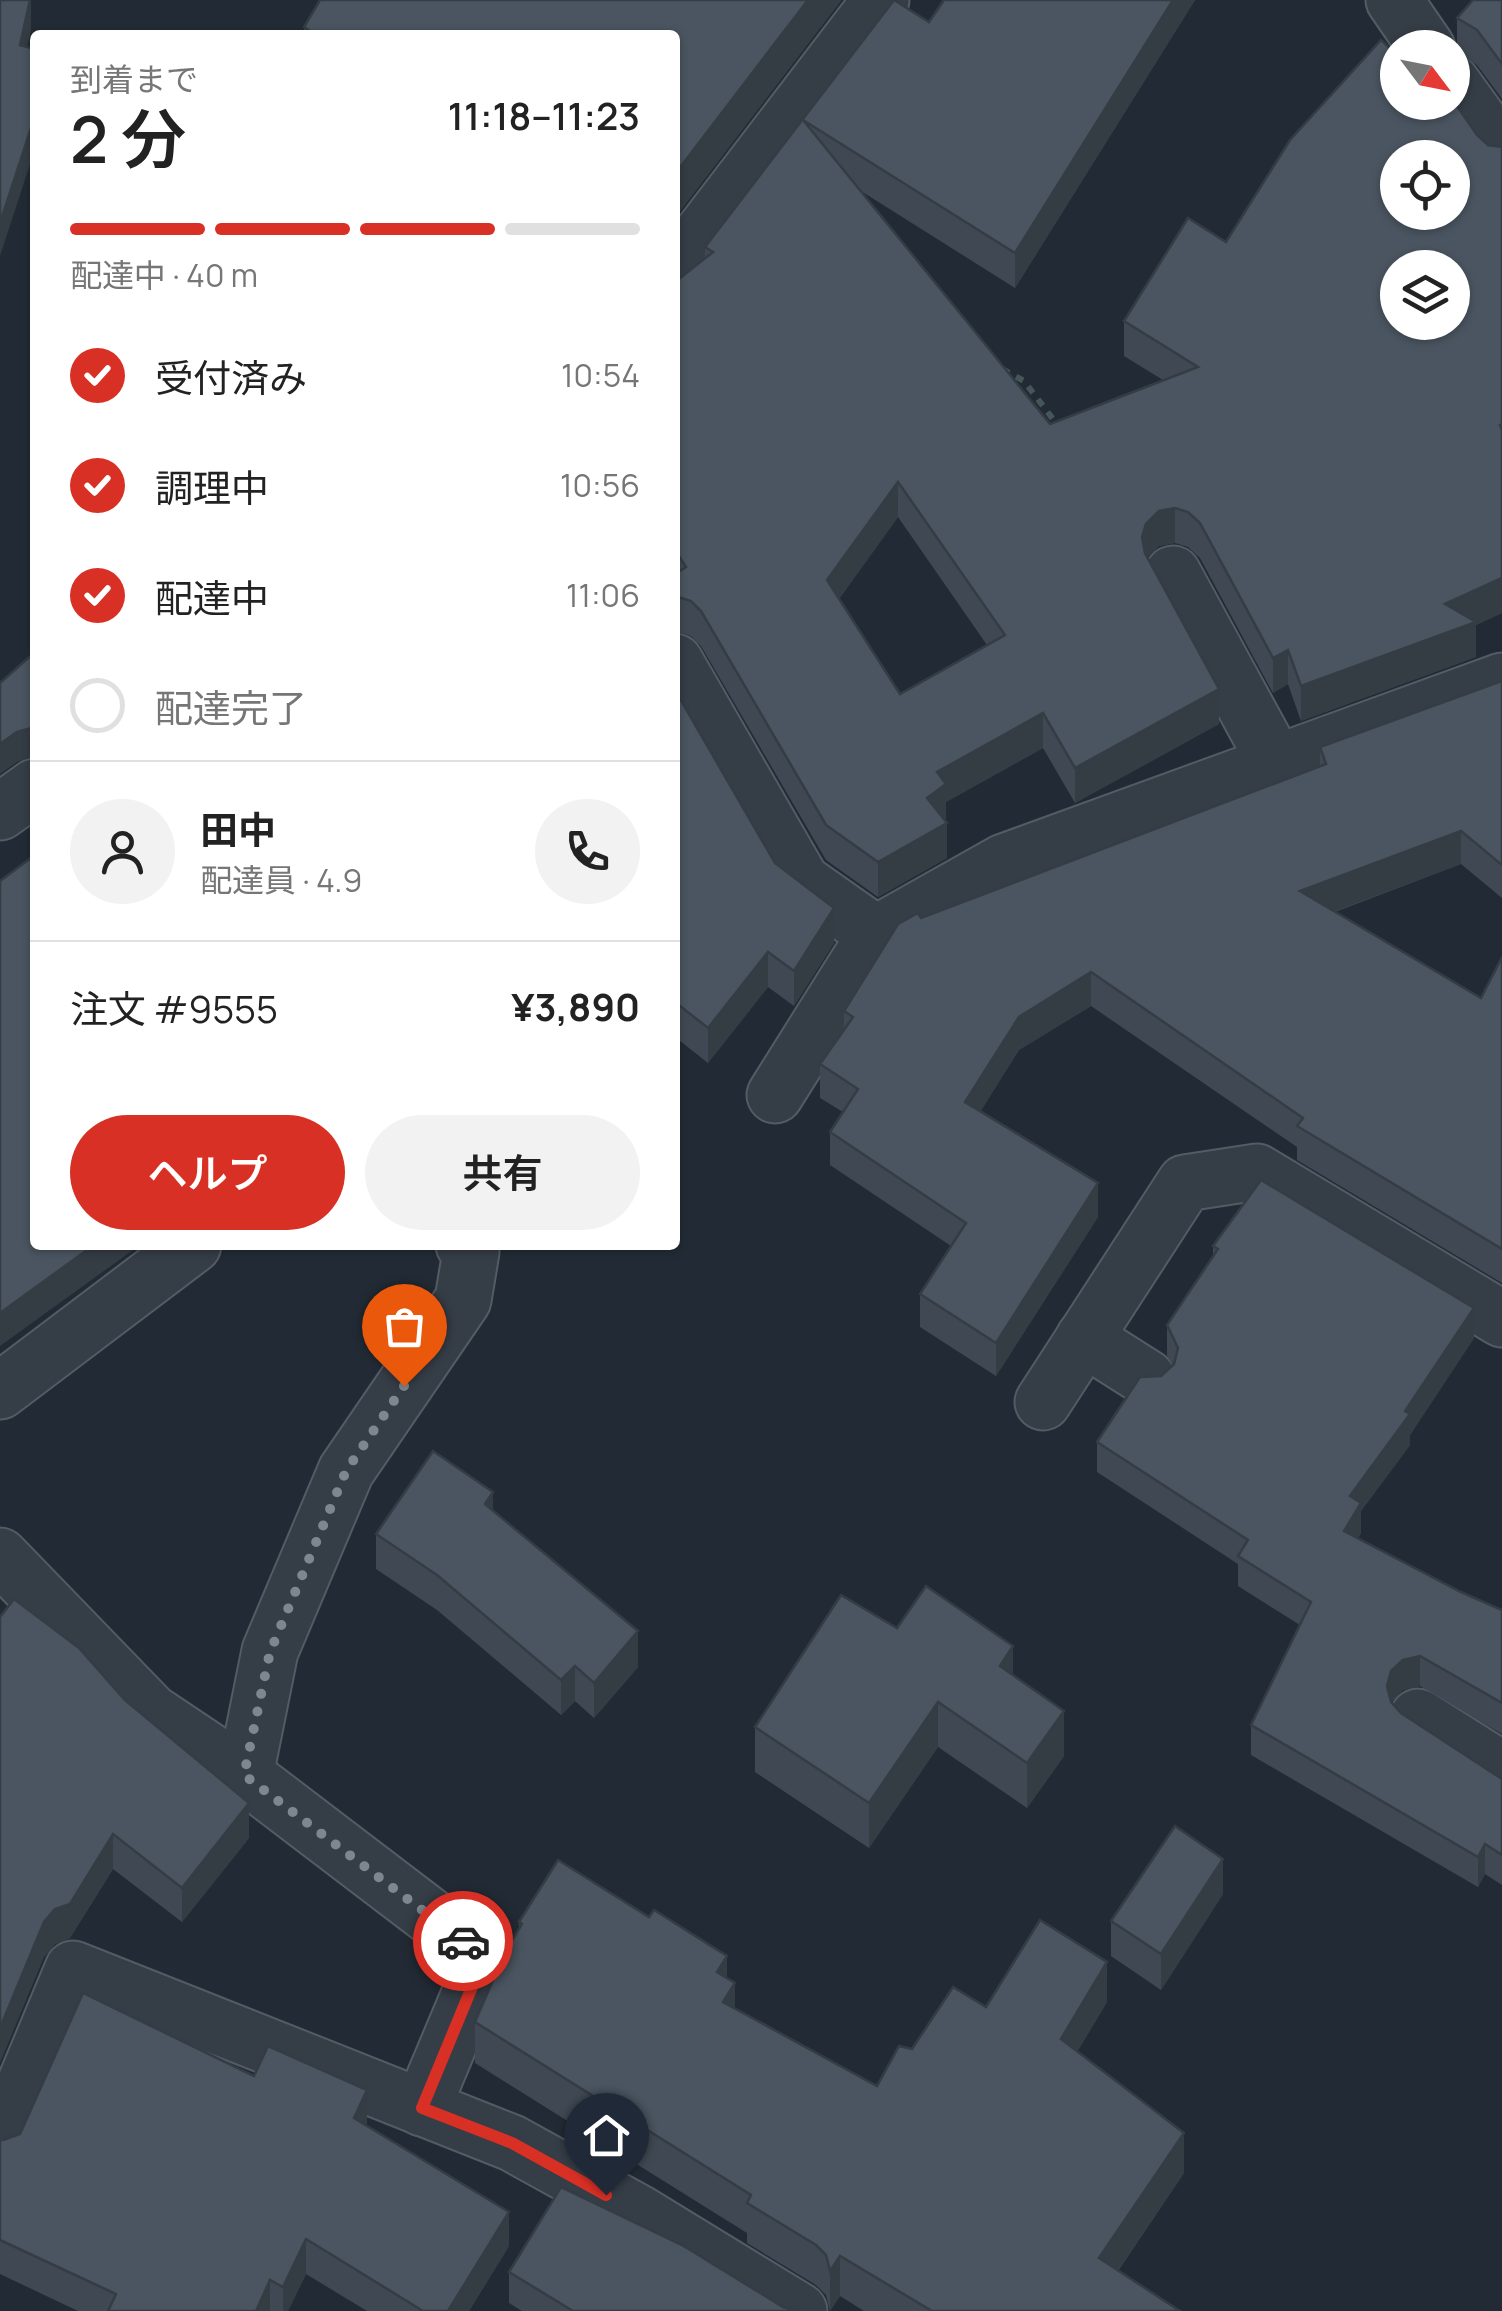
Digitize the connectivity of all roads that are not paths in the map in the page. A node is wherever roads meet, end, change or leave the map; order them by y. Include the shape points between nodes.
1 (880, 0) edge
2 (1394, 0) edge
3 (1415, 30) edge
4 (1470, 108) edge
5 (1502, 152) edge
6 (680, 262) edge
7 (1174, 574) dead end
8 (1502, 681) edge
9 (684, 697) edge
10 (1276, 763) junction
11 (30, 791) edge
12 (0, 812) edge
13 (876, 934) junction
14 (775, 1095) dead end
15 (186, 1250) edge
16 (469, 1250) edge
17 (1502, 1320) edge
18 (1084, 1338) junction
19 (1147, 1378) edge
20 (0, 1392) edge
21 (1043, 1402) dead end
22 (0, 1556) edge
23 (1418, 1716) dead end
24 (1502, 1770) edge
25 (244, 1775) junction
26 (422, 2108) junction
27 (0, 2144) edge
28 (800, 2311) edge

1 - 6 street
2 - 3 street
4 - 5 street
7 - 10 street
8 - 10 street
9 - 13 street via 802,882
10 - 13 street via 1004,862
11 - 12 street
13 - 14 street
15 - 20 street
16 - 25 street via 463,1300 346,1471 270,1652
17 - 18 street via 1257,1172 1185,1182
18 - 19 street
18 - 21 street
22 - 25 street via 151,1712
23 - 24 street
25 - 26 street via 484,1958
26 - 27 street via 73,1969
26 - 28 street via 512,2143

